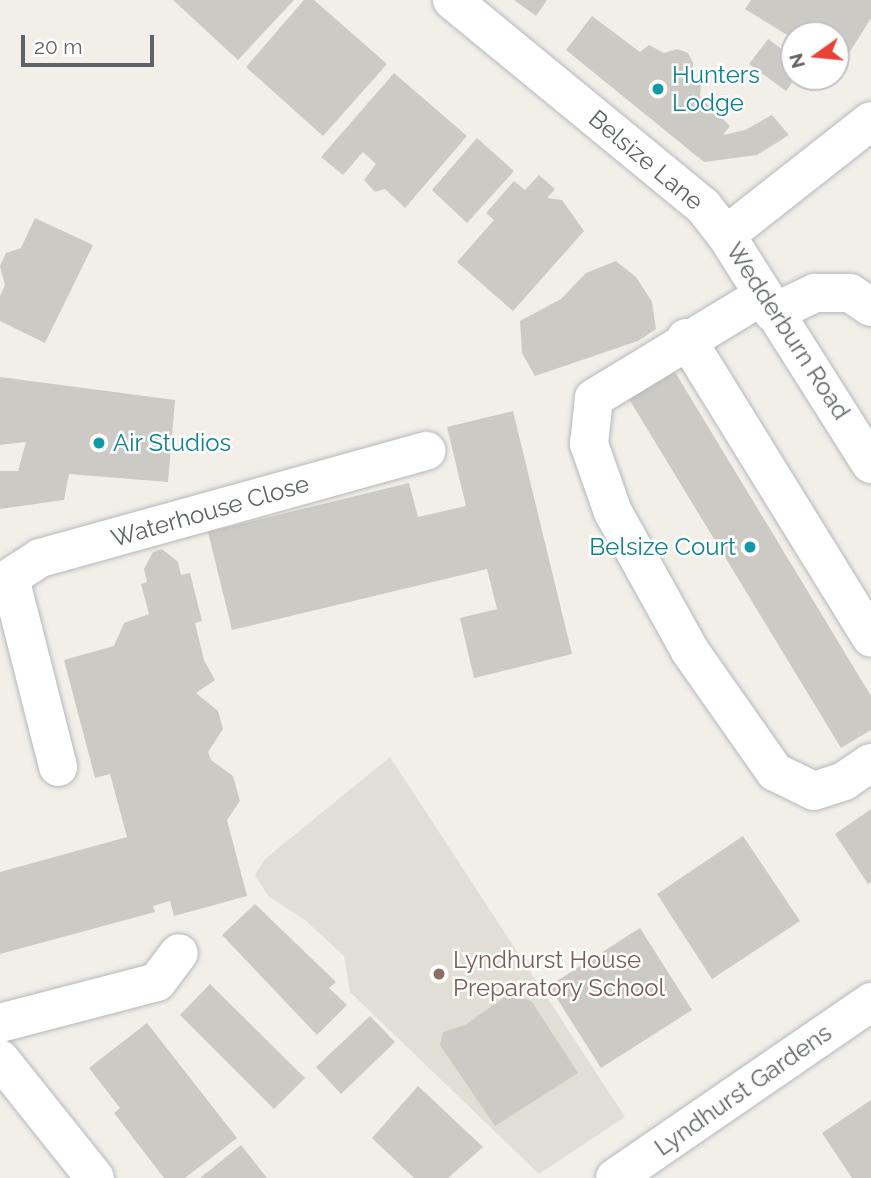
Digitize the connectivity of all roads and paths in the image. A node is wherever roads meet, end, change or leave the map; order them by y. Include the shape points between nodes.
1 (452, 0) edge
2 (871, 121) edge
3 (726, 235) junction
4 (767, 304) junction
5 (871, 307) edge
6 (687, 338) junction
7 (426, 451) dead end
8 (871, 464) edge
9 (5, 581) edge
10 (871, 636) edge
11 (871, 763) edge
12 (58, 767) dead end
13 (179, 954) dead end
14 (871, 1002) edge
15 (0, 1023) edge
16 (0, 1059) edge
17 (95, 1178) edge
18 (615, 1178) edge

1 - 3 street, Belsize Lane via 703,206
2 - 3 street
3 - 4 street, Wedderburn Road
4 - 5 street via 815,293 850,293
4 - 6 street
4 - 8 street, Wedderburn Road
6 - 10 street
6 - 11 street via 594,398 589,444 613,512 690,651 775,772 814,792 844,781
7 - 9 street, Waterhouse Close via 40,558
9 - 12 street
13 - 15 street via 157,982
14 - 18 street, Lyndhurst Gardens
16 - 17 street

